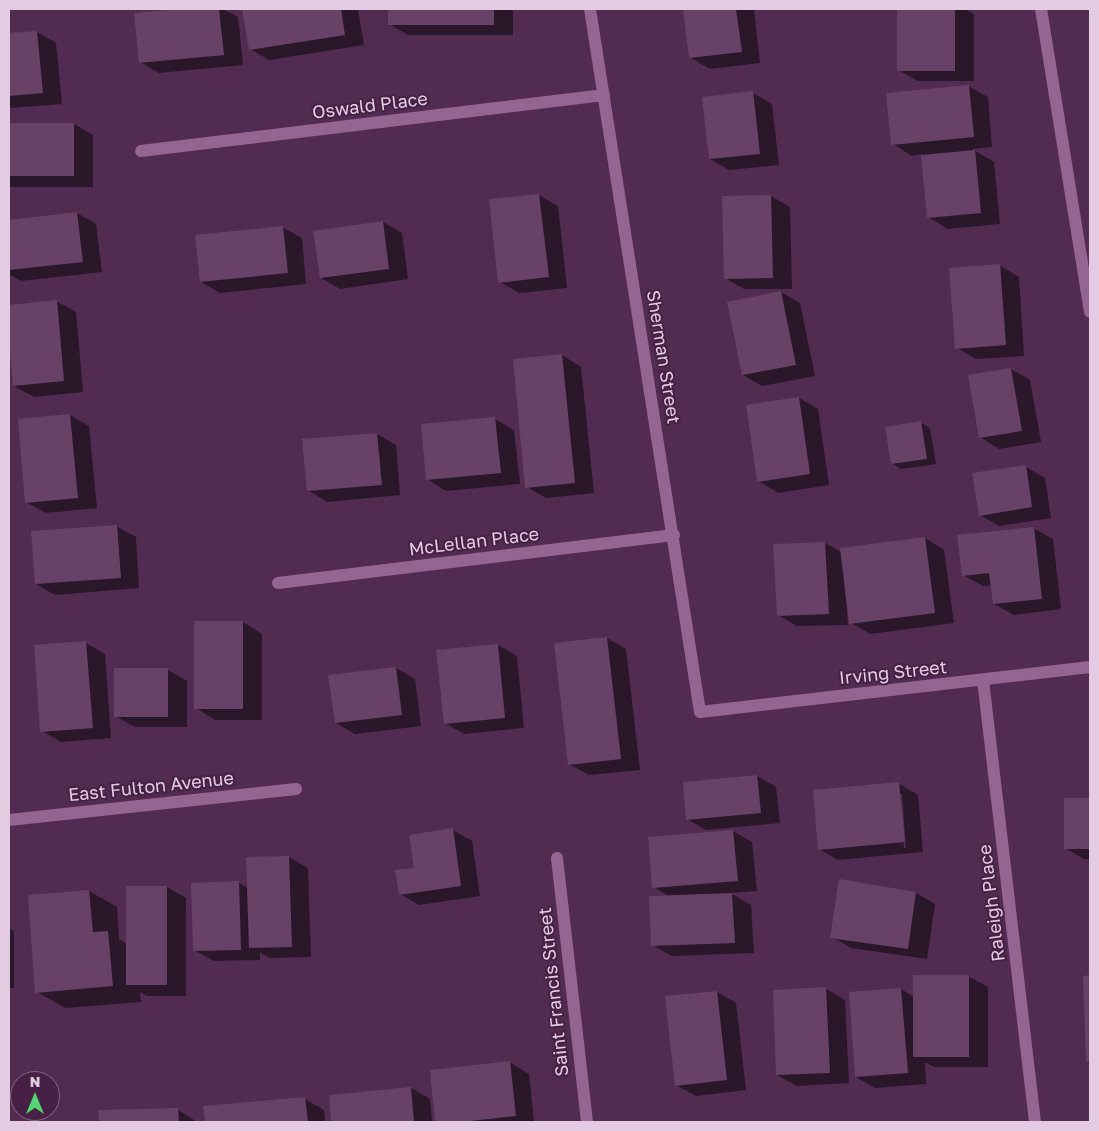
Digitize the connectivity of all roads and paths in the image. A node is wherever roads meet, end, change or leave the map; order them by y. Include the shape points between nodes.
1 (590, 9) edge
2 (1041, 9) edge
3 (604, 95) junction
4 (141, 151) dead end
5 (1090, 312) edge
6 (674, 535) junction
7 (278, 583) dead end
8 (1090, 667) edge
9 (983, 680) junction
10 (700, 712) joint
11 (296, 790) dead end
12 (9, 820) edge
13 (557, 858) dead end
14 (586, 1122) edge
15 (1035, 1122) edge

1 - 3 street, Sherman Street
2 - 5 street
3 - 4 street, Oswald Place
3 - 6 street, Sherman Street
6 - 7 street, McLellan Place
6 - 10 street, Sherman Street
8 - 9 street, Irving Street
9 - 10 street, Irving Street
9 - 15 street, Raleigh Place
11 - 12 street, East Fulton Avenue
13 - 14 street, Saint Francis Street

